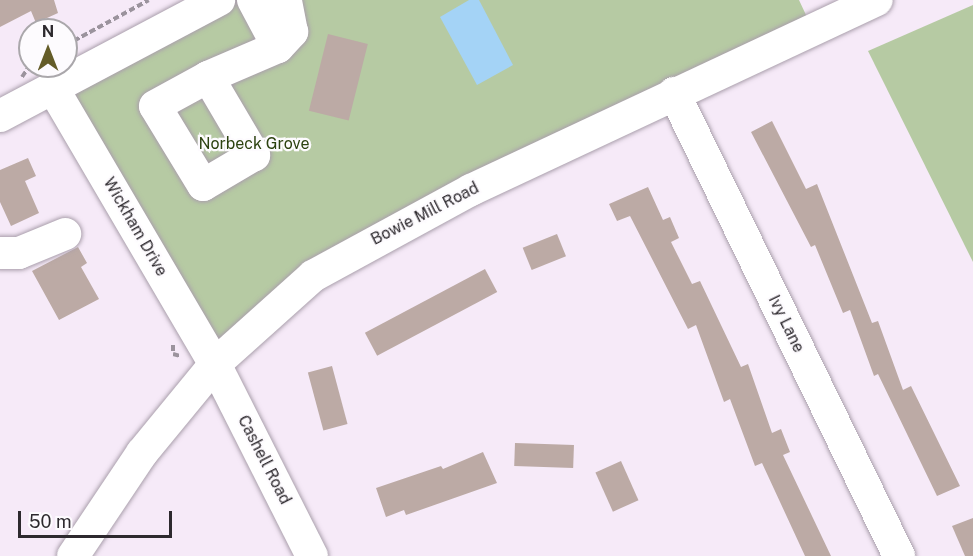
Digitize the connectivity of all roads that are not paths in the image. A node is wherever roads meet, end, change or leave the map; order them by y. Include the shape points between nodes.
1 (219, 0) edge
2 (253, 0) edge
3 (286, 0) edge
4 (877, 0) edge
5 (278, 47) junction
6 (101, 64) junction
7 (208, 77) dead end
8 (54, 90) junction
9 (674, 93) junction
10 (0, 116) edge
11 (84, 141) junction
12 (65, 234) dead end
13 (0, 253) edge
14 (216, 364) junction
15 (72, 556) edge
16 (312, 556) edge
17 (899, 556) edge

1 - 6 street
2 - 5 street
3 - 5 street via 292,32
4 - 9 street, Bowie Mill Road
5 - 7 street
6 - 8 street
6 - 11 street via 86,93
8 - 10 street
8 - 11 street, Wickham Drive
9 - 14 street, Bowie Mill Road via 364,245 276,304
9 - 17 street, Ivy Lane
11 - 14 street, Wickham Drive
12 - 13 street via 19,253
14 - 15 street, Bowie Mill Road via 142,453
14 - 16 street, Cashell Road

